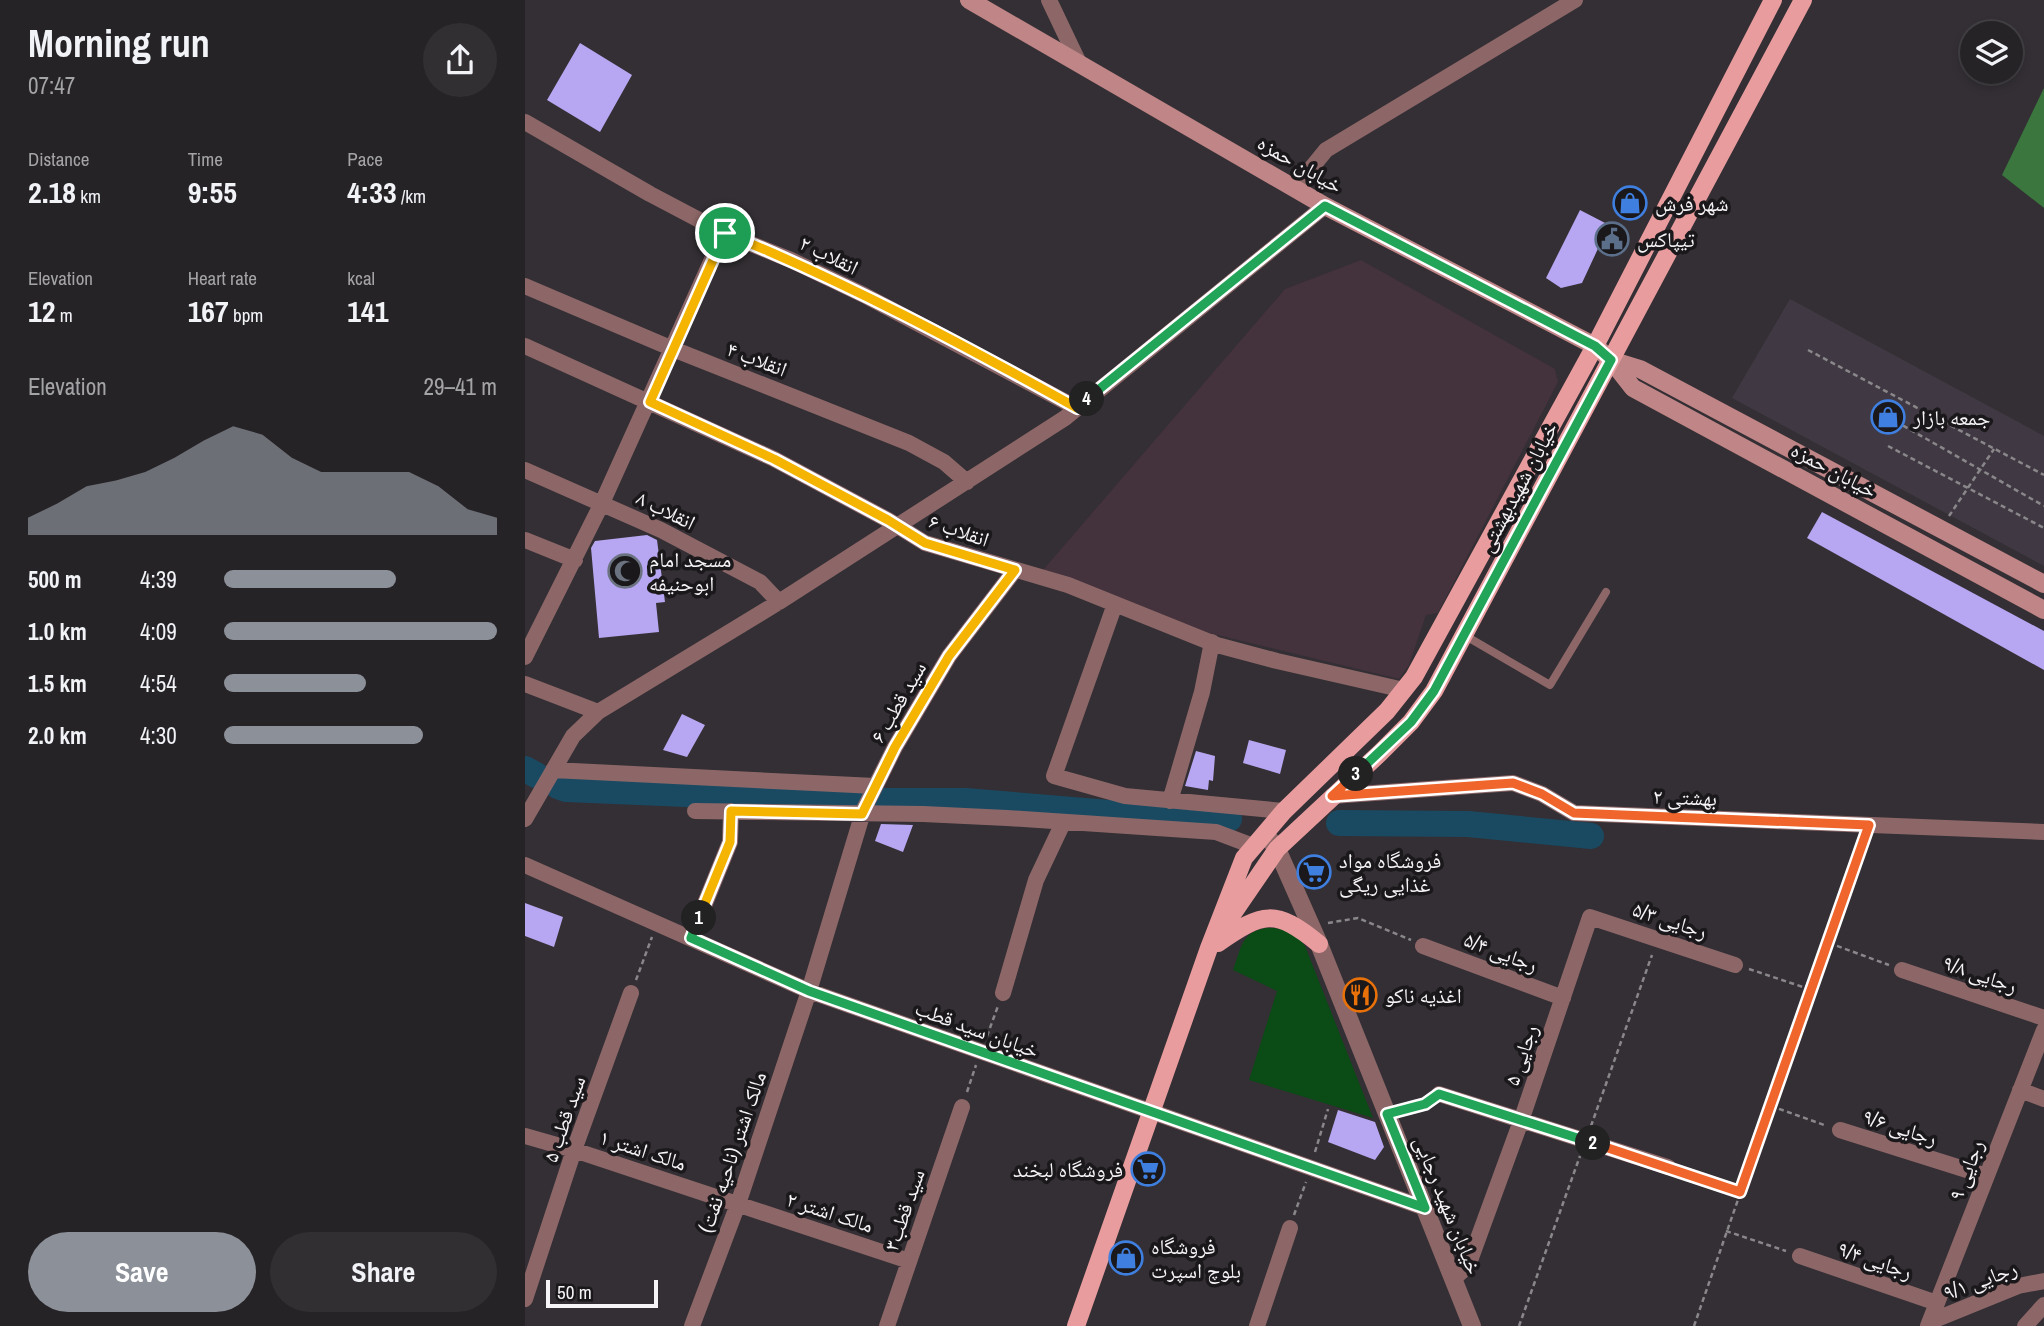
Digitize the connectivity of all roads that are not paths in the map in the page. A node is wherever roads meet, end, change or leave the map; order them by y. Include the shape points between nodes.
1 (1049, 0) edge
2 (1575, 0) edge
3 (1773, 0) edge
4 (1803, 0) edge
5 (980, 3) edge
6 (1078, 61) junction
7 (525, 122) edge
8 (1295, 188) junction
9 (1325, 206) junction
10 (725, 233) junction
11 (525, 286) edge
12 (525, 346) edge
13 (1595, 346) junction
14 (673, 349) junction
15 (1611, 360) junction
16 (650, 402) junction
17 (1077, 408) junction
18 (525, 470) edge
19 (967, 482) junction
20 (602, 503) junction
21 (899, 526) junction
22 (525, 540) edge
23 (575, 560) junction
24 (1015, 570) junction
25 (2044, 584) edge
26 (1606, 592) dead end
27 (779, 603) junction
28 (1115, 604) junction
29 (2044, 610) edge
30 (1464, 635) junction
31 (1212, 642) junction
32 (525, 657) edge
33 (525, 684) edge
34 (1404, 690) junction
35 (598, 712) junction
36 (553, 770) junction
37 (875, 786) junction
38 (1332, 796) junction
39 (1170, 800) junction
40 (695, 811) dead end
41 (731, 811) junction
42 (1284, 811) junction
43 (862, 814) junction
44 (525, 819) edge
45 (1063, 823) junction
46 (2044, 832) edge
47 (1258, 839) junction
48 (1277, 849) junction
49 (525, 865) edge
50 (1590, 917) joint
51 (691, 938) junction
52 (1319, 944) junction
53 (1423, 946) road end
54 (1209, 948) junction
55 (1735, 965) road end
56 (1902, 970) road end
57 (809, 991) junction
58 (631, 993) road end
59 (1003, 993) road end
60 (1563, 998) junction
61 (2044, 1018) edge
62 (2044, 1030) edge
63 (2020, 1090) junction
64 (1439, 1094) road end
65 (2044, 1099) edge
66 (961, 1107) road end
67 (1151, 1113) junction
68 (1521, 1121) junction
69 (1840, 1130) road end
70 (525, 1136) edge
71 (574, 1150) junction
72 (1668, 1167) road end
73 (1986, 1177) junction
74 (738, 1204) junction
75 (1425, 1208) junction
76 (1290, 1228) road end
77 (1800, 1256) road end
78 (909, 1261) junction
79 (1453, 1279) junction
80 (2044, 1281) edge
81 (525, 1299) edge
82 (1937, 1303) junction
83 (2044, 1305) edge
84 (1930, 1323) edge
85 (692, 1326) edge
86 (887, 1326) edge
87 (1076, 1326) edge
88 (1257, 1326) edge
89 (1472, 1326) edge
90 (2025, 1326) edge

1 - 6 street
2 - 8 street via 1325,150
3 - 13 main road, خیابان شهیدبهشتی
4 - 15 main road, خیابان شهیدبهشتی
5 - 6 main road, خیابان حمزه
6 - 8 main road, خیابان حمزه
7 - 10 street, انقلاب ۲
8 - 9 main road, خیابان حمزه
9 - 13 main road, خیابان حمزه
9 - 17 street
10 - 14 street
10 - 17 street, انقلاب ۲ via 864,295
11 - 14 street, انقلاب ۴
12 - 16 street, انقلاب ۶
13 - 15 main road, خیابان حمزه
13 - 34 main road, خیابان شهیدبهشتی
14 - 16 street
14 - 19 street, انقلاب ۴ via 909,443 944,462
15 - 25 main road, خیابان حمزه via 1640,369
15 - 29 main road, خیابان حمزه via 1633,387
15 - 30 main road, خیابان شهیدبهشتی
16 - 20 street
16 - 21 street, انقلاب ۶ via 774,459
17 - 19 street
18 - 20 street, انقلاب ۸
19 - 21 street
20 - 23 street
20 - 27 street, انقلاب ۸ via 760,582
21 - 24 street, انقلاب ۶ via 925,543
21 - 27 street
22 - 23 street
23 - 32 street
24 - 28 street, انقلاب ۶
24 - 37 street, سید قطب ۶ via 949,656
26 - 30 lane via 1550,684
27 - 35 street
28 - 31 street, انقلاب ۶
28 - 39 street via 1054,776 1125,796
30 - 38 main road, خیابان شهیدبهشتی via 1434,691 1411,722
31 - 34 street, انقلاب ۶ via 1277,662
31 - 39 street
33 - 35 street
34 - 42 main road, خیابان شهیدبهشتی
35 - 36 street via 573,736
36 - 37 street
36 - 44 street
37 - 43 street, سید قطب ۶
38 - 46 street, بهشتی ۲ via 1513,783 1574,813
38 - 48 main road, خیابان شهیدبهشتی
39 - 42 street
40 - 41 street
41 - 43 street
41 - 51 street via 730,842
42 - 47 main road, خیابان شهیدبهشتی
43 - 45 street
43 - 57 street, سید قطب ۶
45 - 47 street via 1216,832
45 - 59 street via 1036,880
47 - 48 street, خیابان شهید رجایی
47 - 54 main road, خیابان شهیدبهشتی via 1244,858
48 - 52 street, خیابان شهید رجایی
48 - 54 main road, خیابان شهیدبهشتی
49 - 51 street, خیابان سید قطب
50 - 55 street, رجایی ۵/۳
50 - 60 street, رجایی ۵
51 - 57 street, خیابان سید قطب
52 - 54 main road via 1282,919 1262,917
52 - 75 street, خیابان شهید رجایی
53 - 60 street, رجایی ۵/۴
54 - 67 main road, خیابان شهیدبهشتی
56 - 61 street, رجایی ۹/۸
57 - 67 street, خیابان سید قطب
57 - 74 street, مالک اشتر (ناحیه نفت)
58 - 71 street, سید قطب ۵
60 - 68 street, رجایی ۵
62 - 63 street, رجایی ۹
63 - 65 street
63 - 73 street, رجایی ۹
64 - 68 street
66 - 78 street, سید قطب۳
67 - 75 street, خیابان سید قطب
67 - 87 main road, خیابان شهیدبهشتی
68 - 72 street
68 - 79 street, رجایی ۵ via 1468,1266
69 - 73 street, رجایی ۹/۶
70 - 71 street, مالک اشتر ۱
71 - 74 street, مالک اشتر ۱
71 - 81 street, سید قطب ۵
73 - 82 street, رجایی ۹
74 - 78 street, مالک اشتر ۲
74 - 85 street, مالک اشتر (ناحیه نفت)
75 - 79 street, خیابان شهید رجایی
76 - 88 street
77 - 82 street, رجایی ۹/۴
78 - 86 street, سید قطب۳
79 - 89 street, خیابان شهید رجایی
80 - 84 street, رجایی ۹/۱ via 2018,1286
82 - 84 street, رجایی ۹
83 - 90 street

